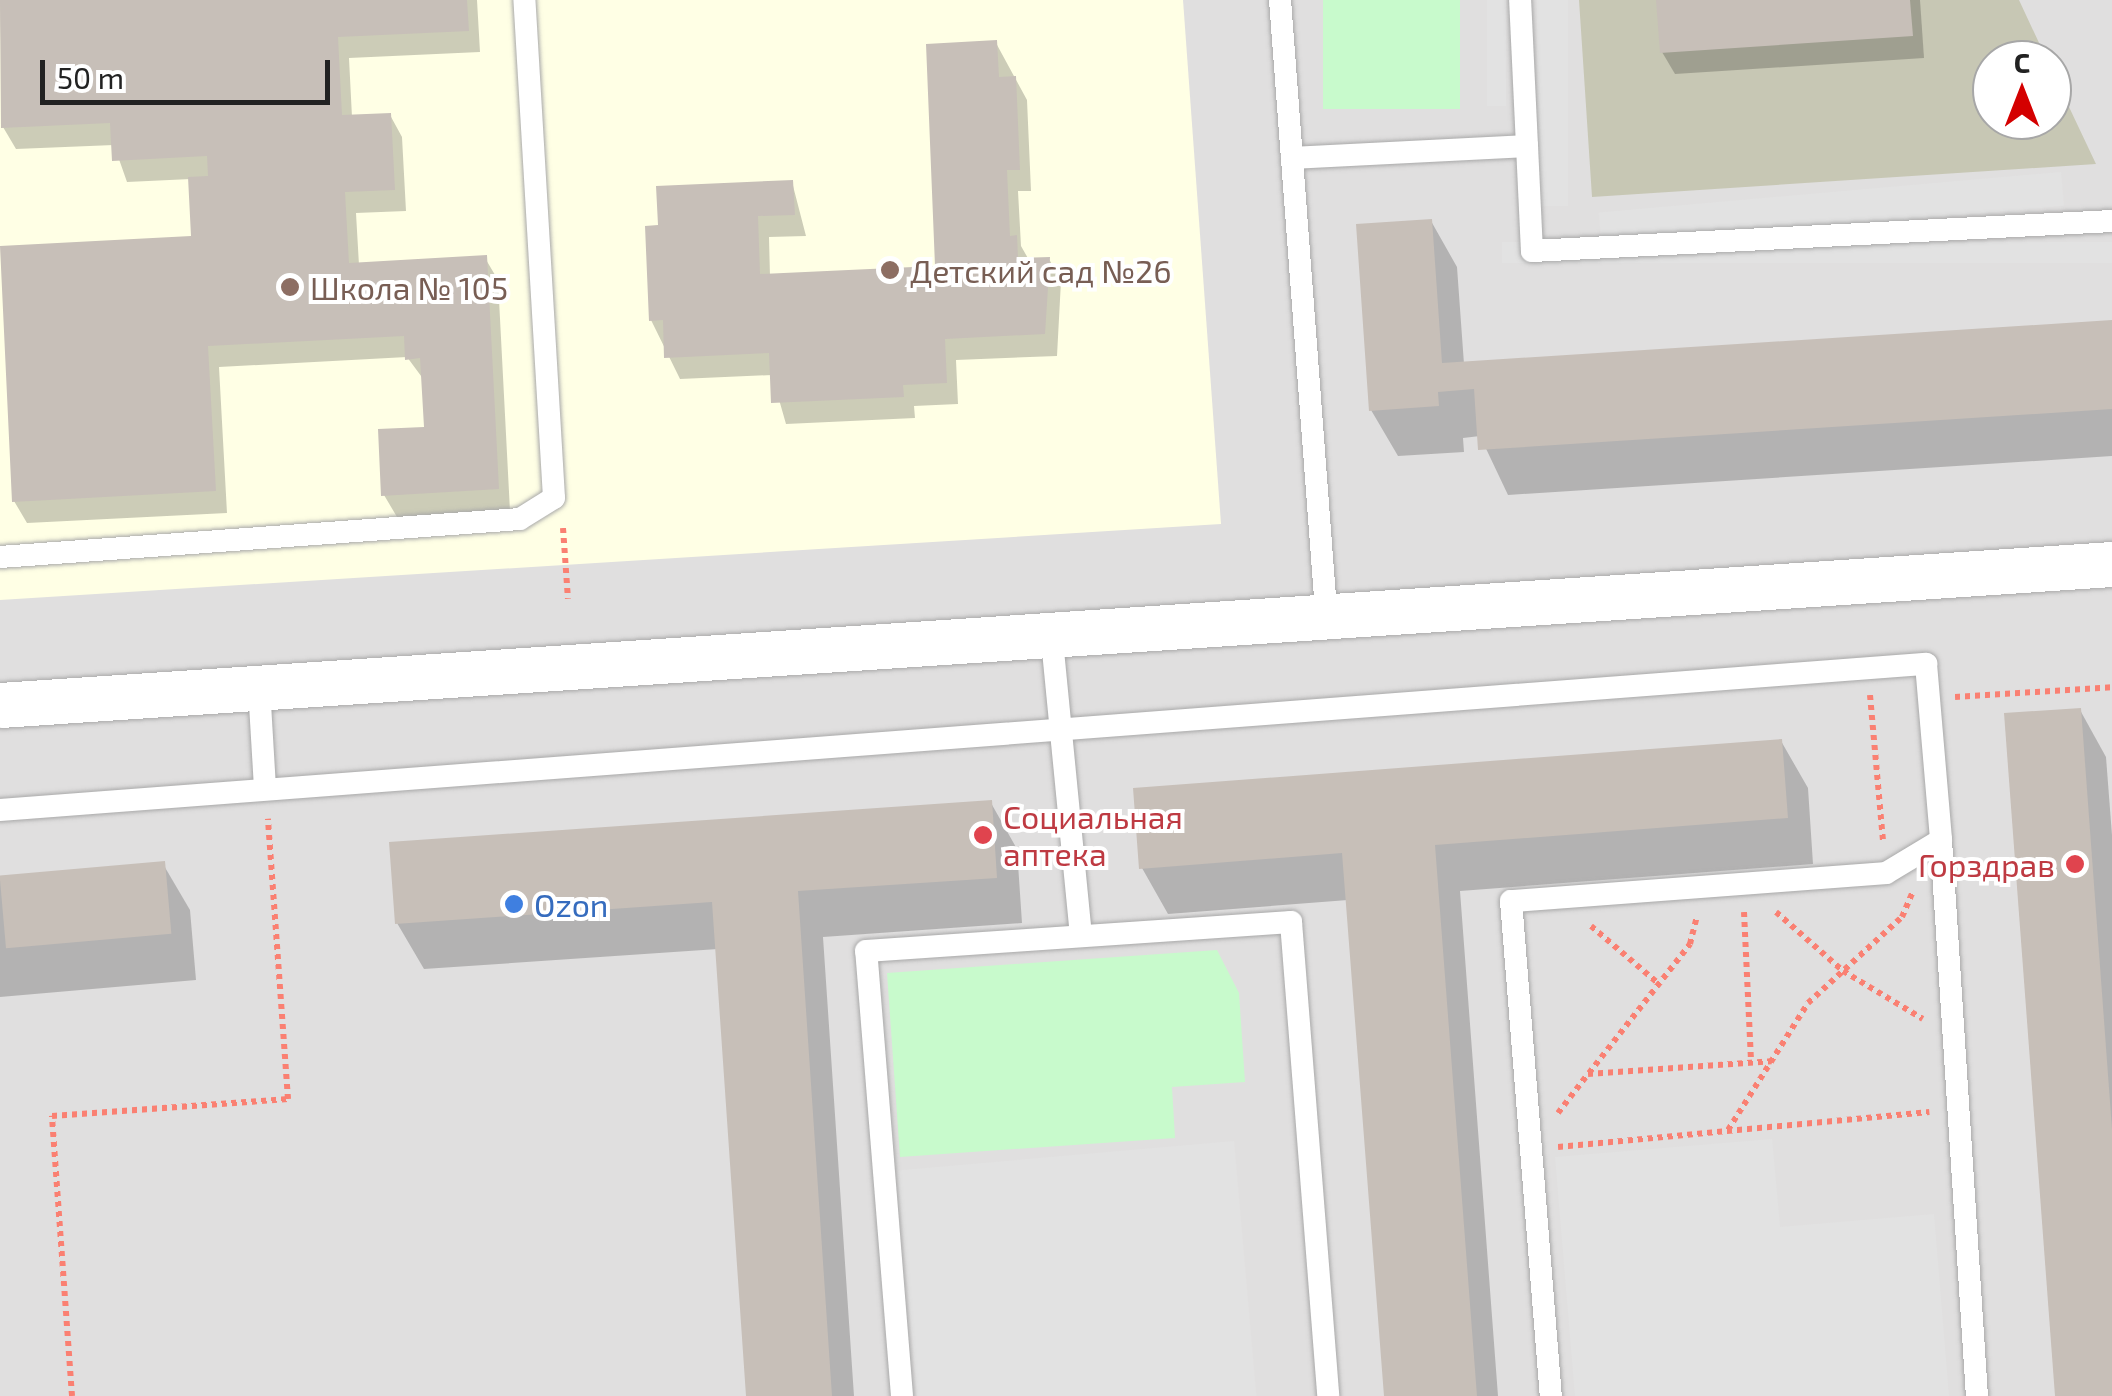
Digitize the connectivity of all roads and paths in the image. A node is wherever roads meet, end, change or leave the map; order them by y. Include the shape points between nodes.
1 (524, 0) edge
2 (1280, 0) edge
3 (1520, 0) edge
4 (1527, 146) junction
5 (1292, 158) junction
6 (2112, 222) edge
7 (559, 482) junction
8 (0, 557) edge
9 (2112, 564) edge
10 (568, 599) dead end
11 (1326, 610) junction
12 (1051, 630) junction
13 (1868, 668) junction
14 (259, 687) junction
15 (2112, 687) edge
16 (1929, 699) junction
17 (0, 705) edge
18 (1061, 728) junction
19 (266, 788) junction
20 (0, 810) edge
21 (1941, 840) junction
22 (1913, 856) junction
23 (1886, 872) junction
24 (1742, 884) junction
25 (1696, 887) junction
26 (1577, 896) junction
27 (1081, 936) junction
28 (1843, 971) junction
29 (1659, 984) junction
30 (1954, 1037) junction
31 (1772, 1060) junction
32 (1751, 1062) junction
33 (1588, 1074) junction
34 (1958, 1109) junction
35 (1728, 1130) junction
36 (1531, 1149) junction
37 (72, 1396) edge
38 (902, 1396) edge
39 (1328, 1396) edge
40 (1551, 1396) edge
41 (1977, 1396) edge

1 - 7 lane
2 - 5 lane
3 - 4 lane
4 - 5 lane
4 - 6 lane via 1532,251
5 - 11 lane
7 - 8 lane via 538,514 520,519
7 - 10 path
9 - 11 street
11 - 12 street
12 - 14 street
12 - 18 lane
13 - 16 lane via 1926,664
13 - 18 lane
13 - 23 path
14 - 17 street
14 - 19 lane
15 - 16 path
16 - 21 lane
18 - 19 lane
18 - 27 lane
19 - 20 lane
19 - 37 path via 288,1100 52,1116
21 - 22 lane
21 - 30 lane
22 - 23 lane
22 - 28 path via 1902,917
23 - 24 lane
24 - 25 lane
24 - 28 path
24 - 32 path
25 - 26 lane
25 - 29 path via 1690,944
26 - 29 path via 1580,914
26 - 36 lane via 1510,901
27 - 38 lane via 866,952
27 - 39 lane via 1291,922
28 - 30 path
28 - 31 path via 1808,1003
29 - 33 path
30 - 34 lane
31 - 32 path
31 - 35 path
32 - 33 path
33 - 36 path
34 - 35 path
34 - 41 lane
35 - 36 path
36 - 40 lane

